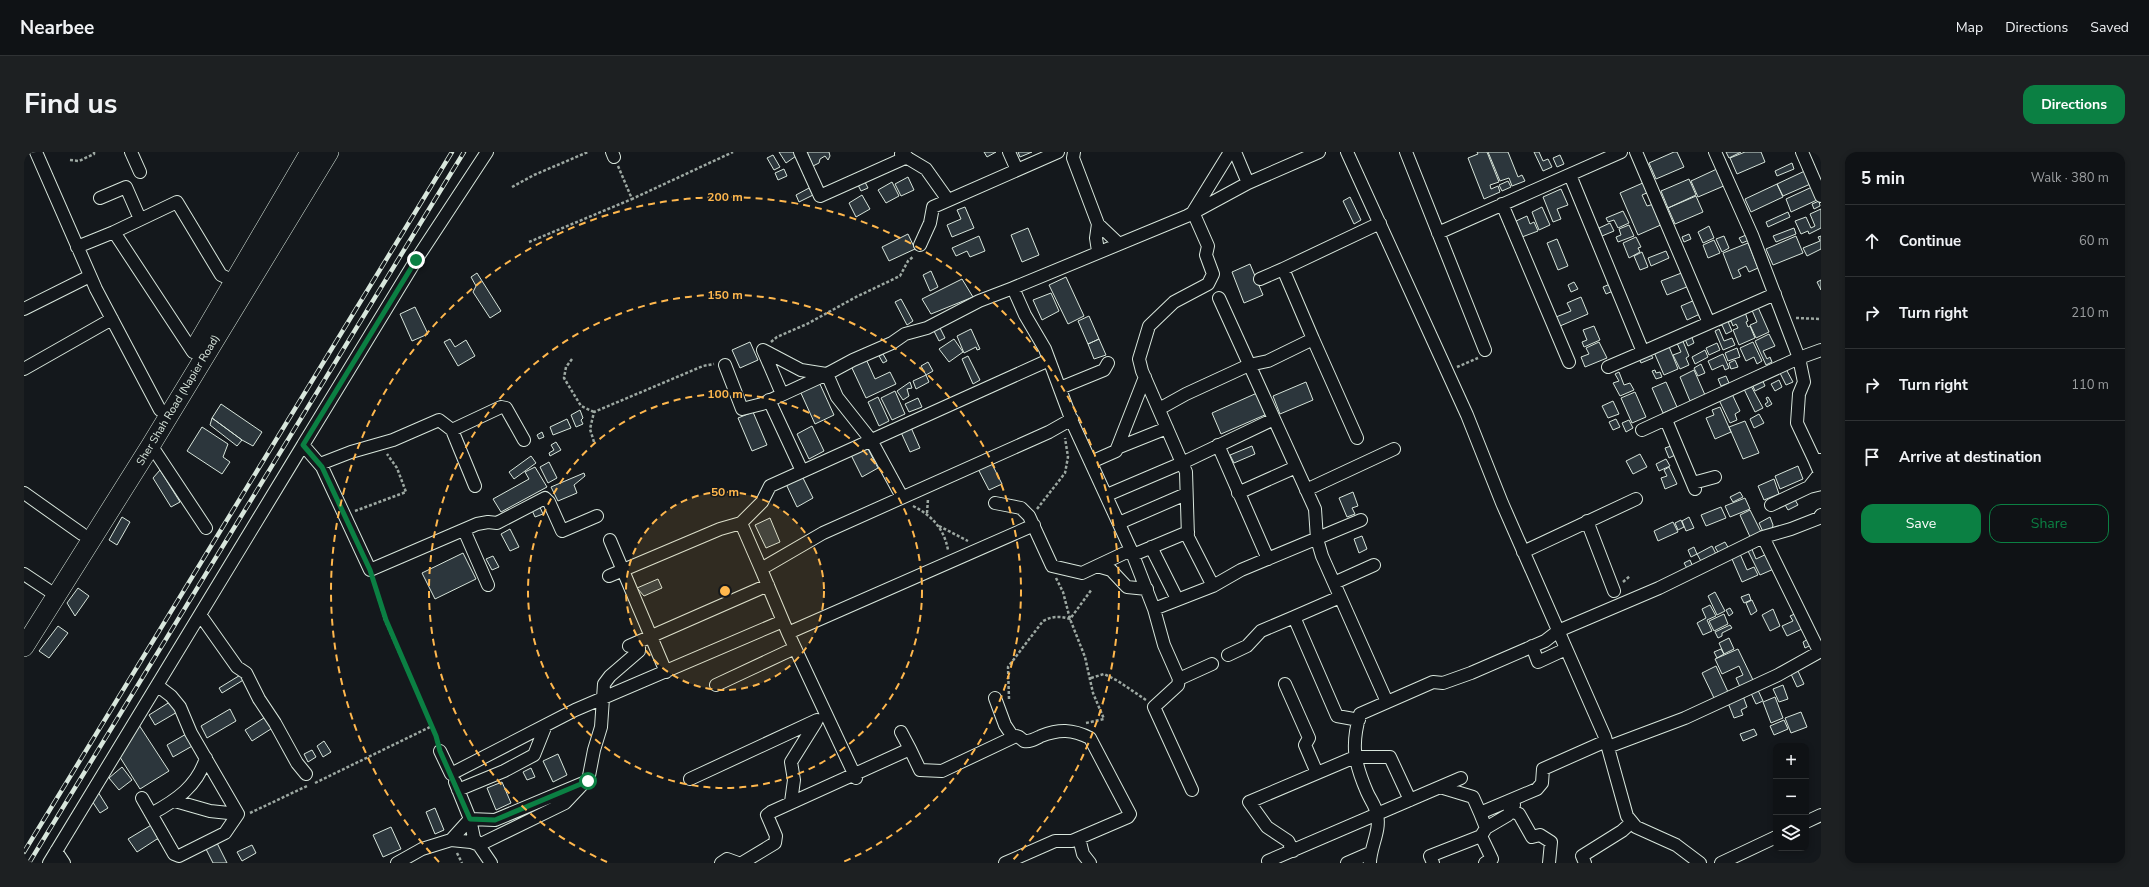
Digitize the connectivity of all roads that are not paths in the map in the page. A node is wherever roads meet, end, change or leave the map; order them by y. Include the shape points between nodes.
1 (36, 152) edge
2 (130, 152) edge
3 (310, 152) edge
4 (330, 152) edge
5 (487, 152) edge
6 (800, 152) edge
7 (1009, 152) edge
8 (1058, 152) edge
9 (1074, 152) edge
10 (1230, 152) edge
11 (1235, 152) edge
12 (1319, 152) edge
13 (1347, 152) edge
14 (1406, 152) edge
15 (1621, 152) edge
16 (1636, 152) edge
17 (1715, 152) edge
18 (1802, 152) edge
19 (903, 155) edge
20 (1017, 170) junction
21 (140, 172) dead end
22 (1570, 174) junction
23 (1248, 183) junction
24 (1821, 196) edge
25 (100, 198) dead end
26 (948, 200) junction
27 (1502, 204) junction
28 (1194, 212) junction
29 (140, 219) junction
30 (1098, 224) junction
31 (1380, 224) junction
32 (114, 232) junction
33 (1438, 233) junction
34 (1118, 243) junction
35 (920, 245) road end
36 (77, 248) junction
37 (1098, 251) junction
38 (1283, 269) junction
39 (90, 276) junction
40 (1260, 279) dead end
41 (234, 281) junction
42 (1013, 288) junction
43 (1775, 294) junction
44 (1219, 298) dead end
45 (24, 309) edge
46 (112, 319) junction
47 (1709, 323) junction
48 (1313, 339) junction
49 (1485, 350) road end
50 (1821, 350) edge
51 (193, 352) junction
52 (1642, 352) junction
53 (1799, 358) junction
54 (1049, 360) junction
55 (1108, 362) dead end
56 (1569, 362) dead end
57 (725, 365) road end
58 (1249, 365) junction
59 (1608, 367) dead end
60 (24, 369) edge
61 (828, 374) junction
62 (1145, 377) junction
63 (1060, 388) junction
64 (782, 394) junction
65 (770, 400) junction
66 (1159, 409) junction
67 (160, 410) junction
68 (1072, 419) junction
69 (1274, 419) junction
70 (1666, 420) junction
71 (1167, 428) junction
72 (452, 430) junction
73 (1642, 430) dead end
74 (1357, 438) dead end
75 (524, 440) dead end
76 (871, 440) junction
77 (151, 445) junction
78 (303, 445) junction
79 (1218, 445) junction
80 (1117, 448) junction
81 (1394, 449) dead end
82 (1817, 460) edge
83 (1091, 462) junction
84 (1182, 463) junction
85 (320, 464) junction
86 (1296, 467) junction
87 (802, 471) junction
88 (1714, 477) dead end
89 (475, 486) dead end
90 (1815, 486) edge
91 (1306, 490) junction
92 (24, 493) edge
93 (1238, 493) junction
94 (1186, 494) junction
95 (1107, 496) junction
96 (902, 497) junction
97 (1636, 499) dead end
98 (995, 503) dead end
99 (1771, 505) dead end
100 (597, 516) dead end
101 (1820, 517) edge
102 (1361, 520) dead end
103 (1032, 521) junction
104 (1587, 521) junction
105 (741, 523) junction
106 (1119, 523) junction
107 (206, 528) dead end
108 (464, 530) junction
109 (1188, 532) junction
110 (82, 534) junction
111 (1763, 537) junction
112 (1317, 539) junction
113 (610, 540) dead end
114 (1151, 547) junction
115 (1523, 552) junction
116 (1132, 553) junction
117 (1268, 559) junction
118 (1374, 565) dead end
119 (1097, 566) junction
120 (761, 569) junction
121 (623, 570) junction
122 (24, 574) edge
123 (609, 576) dead end
124 (1334, 583) junction
125 (488, 585) dead end
126 (768, 585) junction
127 (1213, 586) junction
128 (1147, 589) junction
129 (48, 590) junction
130 (1614, 591) dead end
131 (1340, 597) junction
132 (1177, 599) junction
133 (1154, 609) junction
134 (201, 616) junction
135 (1294, 617) junction
136 (783, 621) junction
137 (24, 627) edge
138 (1558, 631) junction
139 (788, 633) junction
140 (651, 636) junction
141 (1532, 646) junction
142 (24, 647) edge
143 (795, 648) junction
144 (1566, 649) junction
145 (1820, 651) edge
146 (1228, 655) dead end
147 (1212, 664) dead end
148 (666, 672) junction
149 (1179, 679) junction
150 (1285, 684) dead end
151 (158, 686) junction
152 (716, 686) dead end
153 (603, 698) junction
154 (994, 698) dead end
155 (1387, 702) junction
156 (821, 717) junction
157 (1359, 720) junction
158 (546, 725) junction
159 (901, 732) dead end
160 (1013, 737) junction
161 (1607, 744) junction
162 (910, 749) junction
163 (440, 751) road end
164 (1355, 757) junction
165 (206, 758) junction
166 (1317, 773) junction
167 (306, 774) dead end
168 (451, 774) junction
169 (855, 776) junction
170 (1461, 778) dead end
171 (690, 779) dead end
172 (584, 783) junction
173 (1440, 787) junction
174 (458, 790) junction
175 (1192, 790) dead end
176 (1520, 796) junction
177 (142, 798) dead end
178 (1410, 800) junction
179 (175, 801) junction
180 (791, 802) junction
181 (1510, 811) junction
182 (1480, 813) junction
183 (151, 814) junction
184 (238, 814) junction
185 (1377, 815) junction
186 (1821, 815) edge
187 (470, 819) junction
188 (1809, 821) edge
189 (1632, 822) junction
190 (1484, 832) junction
191 (1079, 838) junction
192 (1773, 838) edge
193 (451, 840) junction
194 (479, 845) junction
195 (56, 851) junction
196 (1292, 851) junction
197 (1370, 858) edge
198 (181, 860) edge
199 (1268, 861) dead end
200 (49, 863) edge
201 (64, 863) edge
202 (397, 863) edge
203 (492, 863) edge
204 (721, 863) edge
205 (738, 863) edge
206 (742, 863) edge
207 (1005, 863) edge
208 (1090, 863) edge
209 (1347, 863) edge
210 (1362, 863) edge
211 (1433, 863) edge
212 (1485, 863) edge
213 (1549, 863) edge
214 (1584, 863) edge
215 (1700, 863) edge
216 (1721, 863) edge

1 - 36 street
2 - 21 street
3 - 41 main road, Sher Shah Road (Napier Road)
4 - 77 main road, Sher Shah Road (Napier Road)
5 - 78 street via 416,260
6 - 19 street via 820,196
7 - 20 street
8 - 20 street
9 - 30 street via 1073,158
10 - 28 street
11 - 23 street
12 - 23 street
13 - 31 street
14 - 33 street
15 - 22 street
16 - 47 street
17 - 43 street
18 - 24 street
19 - 26 street via 926,169
20 - 26 street
22 - 27 street
22 - 52 street
23 - 28 street
25 - 29 street via 126,187
26 - 35 street via 933,207 930,223
27 - 33 street
27 - 56 street
28 - 34 street
28 - 62 street via 1208,246 1206,255 1213,274 1208,284 1174,302 1149,326 1139,359
29 - 32 street
29 - 41 street via 177,202 221,275
30 - 34 street
30 - 37 street
31 - 38 street
31 - 115 street via 1448,371
32 - 36 street
32 - 51 street
33 - 49 street
34 - 37 street
36 - 39 street
37 - 42 street
38 - 40 street
38 - 48 street
39 - 45 street
39 - 46 street
41 - 51 main road, Sher Shah Road (Napier Road)
42 - 54 street
42 - 61 street via 979,301 927,328 905,334
43 - 47 street
43 - 53 street
44 - 58 street
46 - 60 street
46 - 67 street
47 - 52 street
48 - 58 street via 1268,361
48 - 74 street
50 - 53 street
51 - 67 main road, Sher Shah Road (Napier Road)
52 - 59 street
53 - 70 street
53 - 82 street via 1804,382 1799,394 1797,423
54 - 63 street
54 - 76 street
55 - 63 street via 1104,370
57 - 65 street via 742,409
58 - 66 street
58 - 69 street
61 - 64 street
61 - 64 street via 801,370 764,350
61 - 76 street via 837,397
62 - 66 street
62 - 80 street
63 - 68 street
64 - 65 street
65 - 87 street
66 - 71 street
67 - 110 main road, Sher Shah Road (Napier Road)
68 - 83 street
68 - 96 street via 1049,432
69 - 79 street
69 - 86 street
70 - 73 street
70 - 88 street via 1694,486
71 - 80 street
71 - 84 street
72 - 75 street via 501,407 506,408
72 - 85 street via 439,420 393,440
72 - 89 street
76 - 87 street
76 - 96 street
77 - 107 street
77 - 142 main road, Sher Shah Road (Napier Road)
78 - 85 street
78 - 134 street
79 - 84 street
79 - 93 street
80 - 83 street via 1116,451
81 - 91 street
82 - 90 street via 1820,473
83 - 95 street
84 - 94 street via 1186,472
84 - 95 street
85 - 108 street via 370,570
86 - 91 street
86 - 93 street
87 - 105 street via 770,486 762,502
90 - 99 street
91 - 112 street via 1315,509
92 - 110 street
93 - 117 street
94 - 106 street
94 - 109 street
95 - 106 street
96 - 120 street via 823,533
97 - 104 street
98 - 103 street via 1021,508
100 - 108 street via 562,531 545,498 497,523 488,522
101 - 111 street
102 - 112 street
103 - 119 street via 1052,566 1082,573
103 - 139 street via 981,548
104 - 115 street
104 - 130 street
105 - 120 street
105 - 121 street via 720,529
106 - 116 street
108 - 125 street
109 - 114 street
109 - 127 street via 1188,537
110 - 129 main road, Sher Shah Road (Napier Road)
111 - 138 street via 1660,588
111 - 145 street
112 - 117 street
112 - 124 street
113 - 121 street
114 - 116 street
114 - 132 street
115 - 138 street
116 - 119 street
116 - 128 street
117 - 127 street
118 - 124 street
119 - 128 street via 1111,570 1127,587
120 - 126 street
121 - 123 street
121 - 140 street
122 - 129 street
124 - 131 street
126 - 136 street
126 - 140 street
127 - 132 street
128 - 133 street
129 - 137 main road, Sher Shah Road (Napier Road)
131 - 135 street
131 - 155 street
132 - 133 street
133 - 149 street via 1164,644
134 - 151 street
134 - 167 street via 237,668 246,673 297,763
135 - 146 street via 1261,631 1247,646
135 - 157 street via 1337,716
136 - 139 street
136 - 148 street
138 - 141 street
138 - 144 street
139 - 143 street
140 - 148 street
140 - 153 street via 634,644 639,651 610,676 604,684
141 - 144 street via 1538,662
141 - 155 street via 1471,673 1443,683 1433,682
143 - 152 street
143 - 156 street
144 - 161 street
145 - 161 street via 1778,675 1684,718
147 - 149 street
148 - 153 street
149 - 175 street via 1178,685 1154,707
150 - 166 street via 1309,738 1305,745
151 - 165 street via 180,707
151 - 195 street
153 - 158 street
153 - 172 street via 601,727 588,781
154 - 160 street
155 - 157 street via 1360,714
156 - 169 street
156 - 171 street
156 - 180 street via 791,762 794,780
157 - 164 street via 1354,744
158 - 168 street
158 - 174 street via 534,755
159 - 162 street
160 - 162 street via 942,771 920,770
160 - 191 street via 1019,736 1029,742 1054,731 1077,732 1090,738 1130,814
161 - 176 street via 1543,769 1542,783 1537,789
161 - 189 street via 1627,816
162 - 169 street
163 - 168 street
164 - 166 street
164 - 178 street via 1390,757
164 - 185 street via 1356,766
165 - 179 street via 202,771 193,785
165 - 184 street
166 - 196 street via 1249,802 1267,828 1288,842
168 - 174 street
169 - 180 street
170 - 173 street
172 - 187 street via 495,820
172 - 194 street via 565,803
173 - 178 street
173 - 182 street via 1473,797
174 - 187 street
176 - 181 street
176 - 182 street
177 - 183 street
178 - 185 street
179 - 183 street
179 - 184 street via 210,811
180 - 206 street via 767,815 776,836 775,843
181 - 190 street
181 - 213 street via 1519,814 1532,837 1540,835 1551,842
182 - 190 street
183 - 198 street via 174,854
184 - 198 street via 225,833
185 - 196 street
185 - 197 street via 1376,840
186 - 188 street
187 - 193 street
187 - 194 street via 474,838
189 - 214 street via 1622,832 1582,856
189 - 215 street via 1636,827 1676,845
190 - 211 street via 1430,856
190 - 212 street via 1492,859
191 - 207 street via 1072,841 1055,840
191 - 208 street via 1083,854
192 - 216 street
193 - 194 street
193 - 202 street via 422,849
194 - 203 street
195 - 200 street
195 - 201 street
196 - 199 street
197 - 209 street
197 - 210 street
204 - 205 street via 727,859

